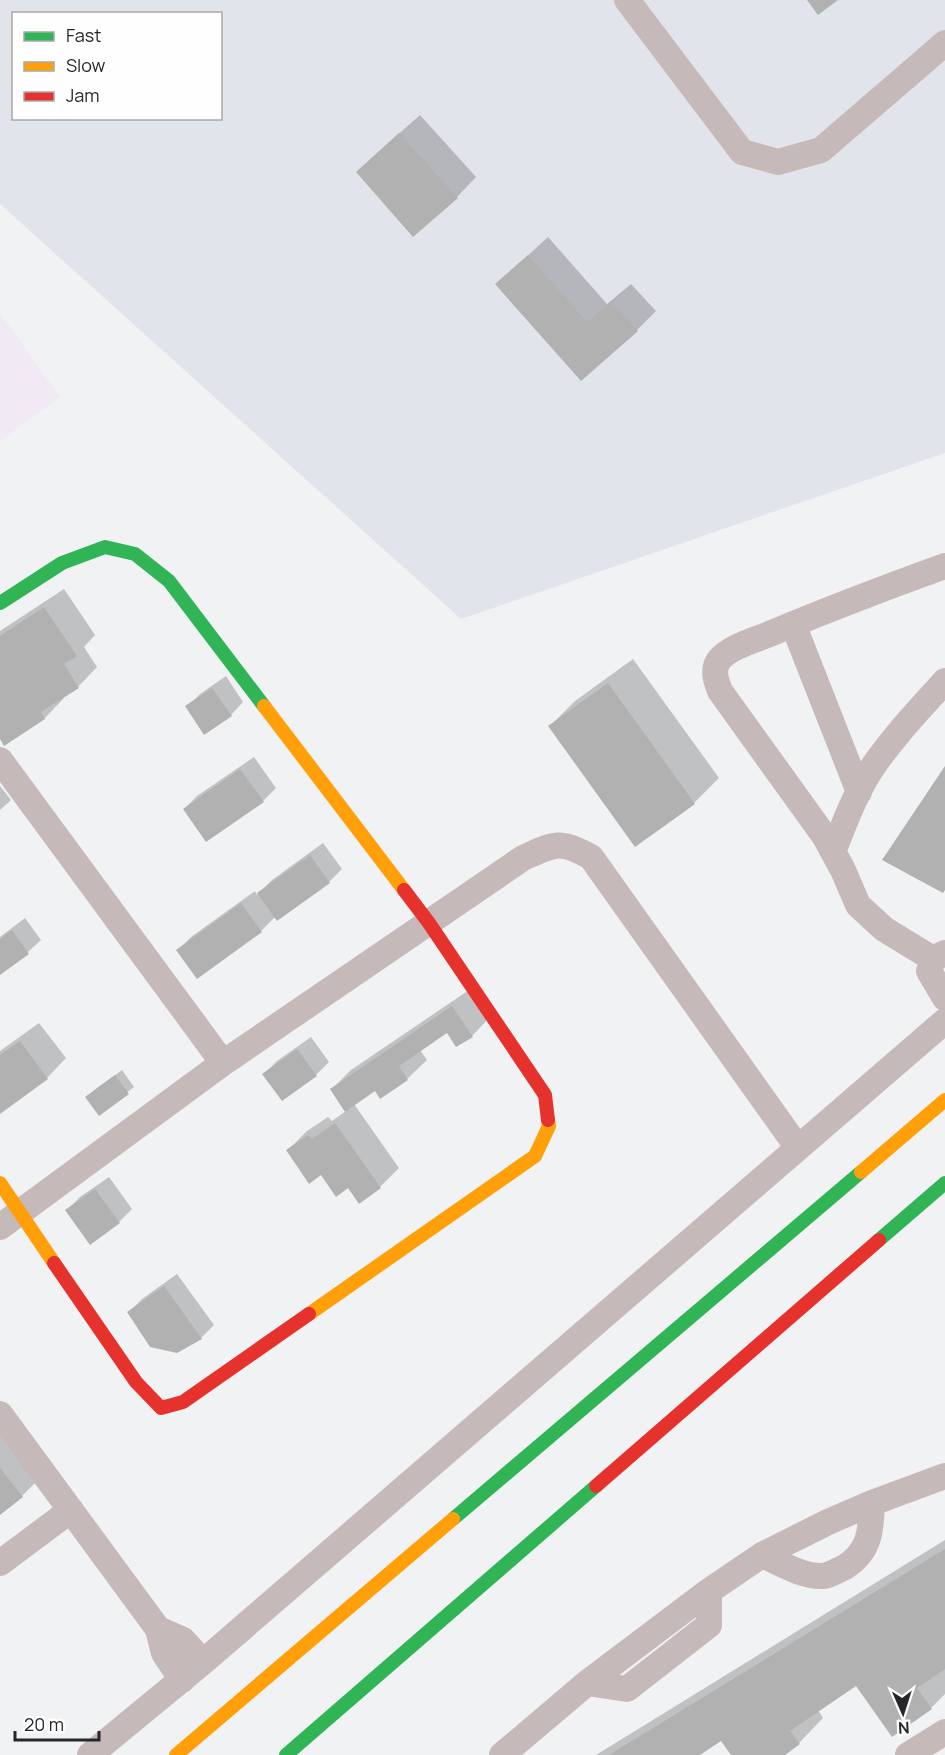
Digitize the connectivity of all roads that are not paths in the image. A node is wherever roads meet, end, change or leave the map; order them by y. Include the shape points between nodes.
1 (627, 0) edge
2 (945, 43) edge
3 (945, 566) edge
4 (0, 603) edge
5 (793, 624) junction
6 (945, 681) edge
7 (0, 760) edge
8 (859, 792) junction
9 (833, 852) junction
10 (429, 923) junction
11 (939, 956) edge
12 (945, 998) edge
13 (945, 1021) edge
14 (223, 1064) junction
15 (945, 1100) edge
16 (798, 1148) junction
17 (945, 1183) edge
18 (0, 1184) edge
19 (21, 1212) junction
20 (0, 1227) edge
21 (0, 1413) edge
22 (945, 1476) edge
23 (872, 1503) junction
24 (71, 1510) junction
25 (762, 1555) junction
26 (0, 1563) edge
27 (158, 1629) junction
28 (203, 1662) junction
29 (182, 1680) junction
30 (945, 1732) edge
31 (90, 1755) edge
32 (176, 1755) edge
33 (286, 1755) edge
34 (502, 1755) edge
35 (908, 1755) edge

1 - 2 street via 742,152 777,162 821,150
3 - 5 street
4 - 10 street via 62,563 105,547 135,554 169,581
5 - 8 street
5 - 9 street via 732,650 720,660 715,677 720,691
6 - 8 street via 897,736
7 - 14 street
8 - 9 street
9 - 11 street via 858,905 884,929
10 - 14 street
10 - 16 street via 523,858 551,845 573,847 591,857
10 - 19 street via 545,1095 549,1126 535,1156 183,1402 161,1408 136,1382
11 - 12 street via 929,971
13 - 16 street
14 - 19 street
15 - 32 street
16 - 28 street
17 - 33 street
18 - 19 street
19 - 20 street
21 - 24 street
22 - 23 street
23 - 25 street
23 - 25 street via 866,1546 853,1562 837,1571 824,1576 806,1573
24 - 26 street
24 - 27 street
25 - 34 street via 709,1591 709,1625 627,1689 587,1683
27 - 28 street via 183,1640
27 - 29 street via 164,1653
28 - 29 street
29 - 31 street
30 - 35 street

